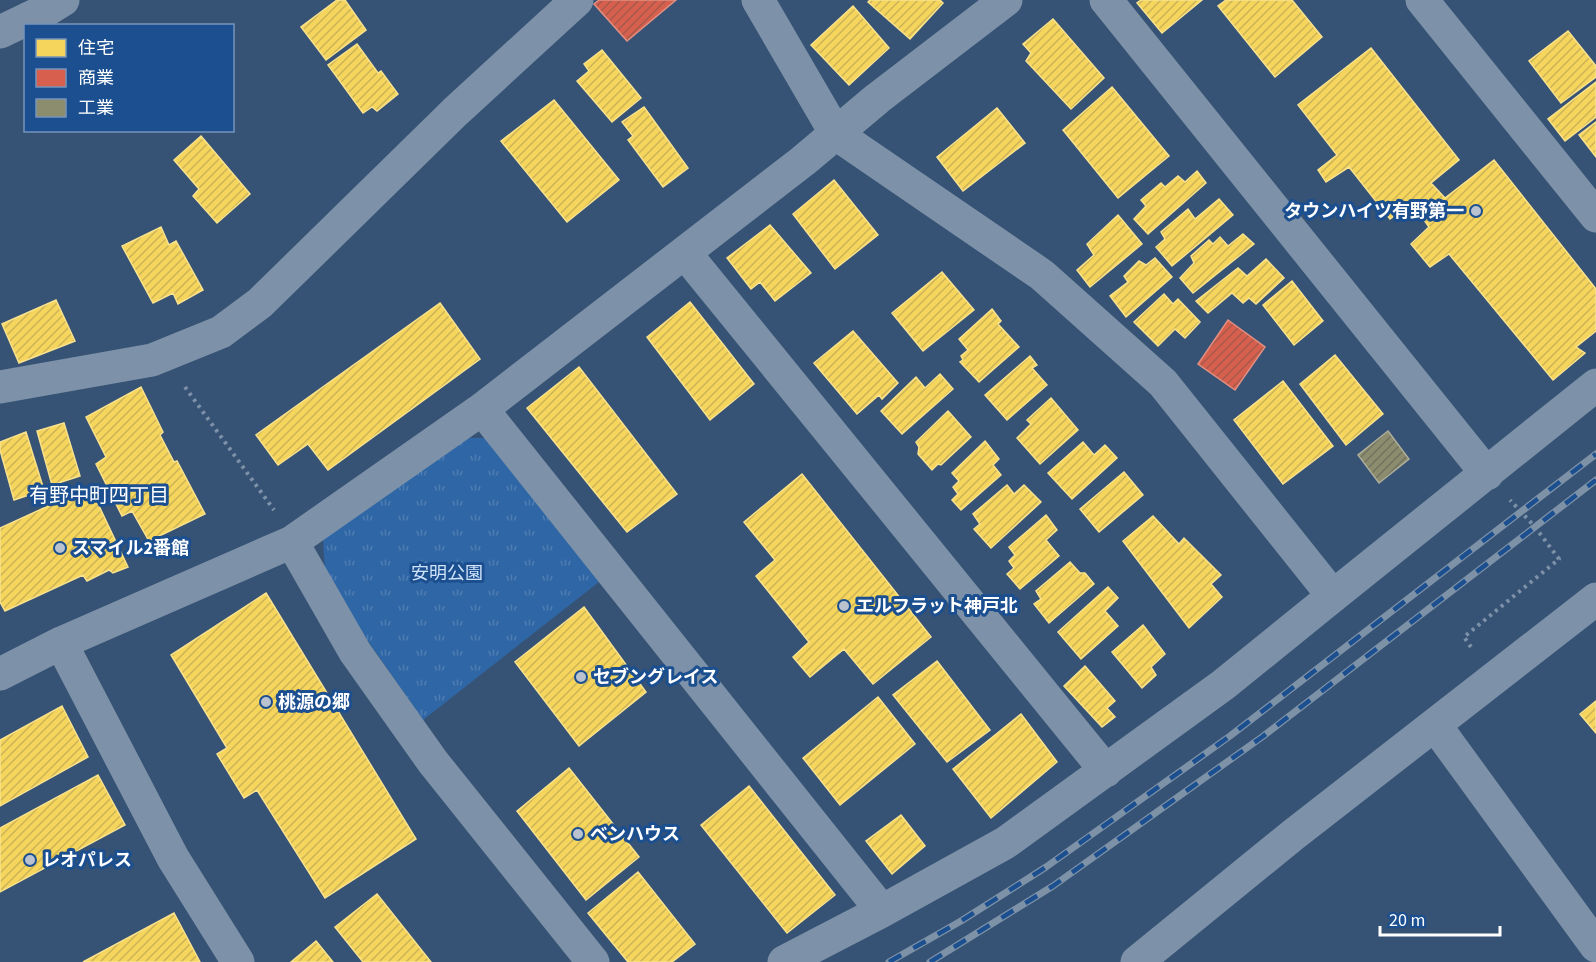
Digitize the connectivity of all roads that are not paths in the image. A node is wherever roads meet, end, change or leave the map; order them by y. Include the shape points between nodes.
1 (63, 0) edge
2 (577, 0) edge
3 (758, 0) edge
4 (1006, 0) edge
5 (1106, 0) edge
6 (1422, 0) edge
7 (0, 32) edge
8 (836, 134) junction
9 (1596, 216) edge
10 (685, 253) junction
11 (1596, 385) edge
12 (0, 387) edge
13 (482, 409) junction
14 (1487, 474) junction
15 (292, 542) junction
16 (1333, 596) junction
17 (1596, 599) edge
18 (61, 644) junction
19 (0, 674) edge
20 (1436, 725) junction
21 (1106, 771) junction
22 (882, 911) junction
23 (1596, 946) edge
24 (238, 962) edge
25 (593, 962) edge
26 (784, 962) edge
27 (1137, 962) edge

1 - 7 street
2 - 12 street via 455,112 260,303 221,332 152,360
3 - 8 street
4 - 8 street
5 - 14 street
6 - 9 street
8 - 10 street
8 - 16 street via 1042,275 1162,383
10 - 13 street
10 - 21 street
11 - 14 street
13 - 15 street
13 - 22 street
14 - 16 street
15 - 18 street
15 - 25 street via 355,651 433,762
16 - 21 street via 1223,685
17 - 20 street
18 - 19 street
18 - 24 street via 173,858
20 - 23 street
20 - 27 street
21 - 22 street via 1005,843
22 - 26 street

